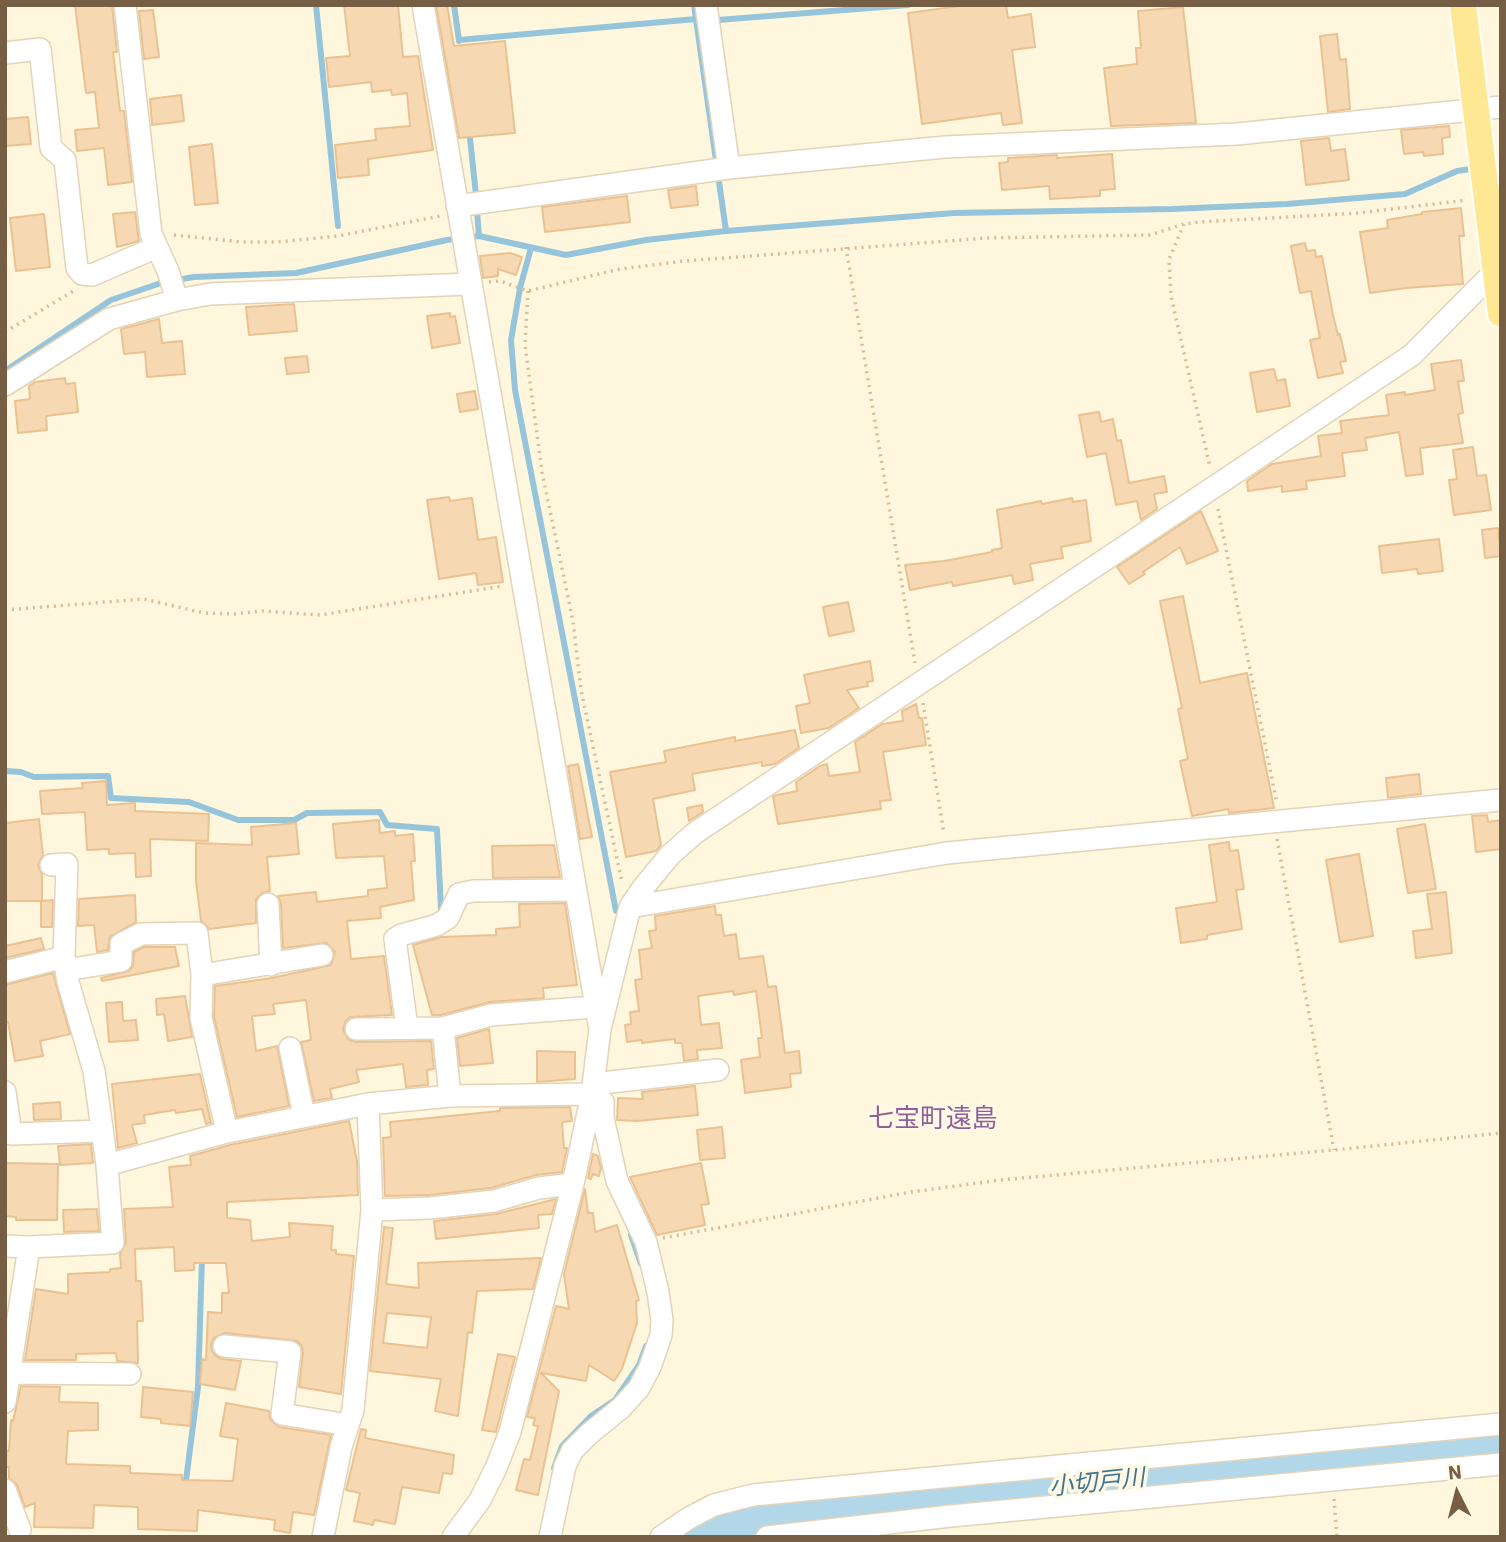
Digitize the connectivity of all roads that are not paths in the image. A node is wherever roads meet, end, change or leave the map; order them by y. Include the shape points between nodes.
1 (125, 5) edge
2 (423, 5) edge
3 (706, 5) edge
4 (1463, 5) edge
5 (5, 53) edge
6 (1488, 109) edge
7 (721, 169) junction
8 (460, 223) junction
9 (154, 241) junction
10 (1496, 270) junction
11 (470, 284) junction
12 (172, 287) junction
13 (1501, 314) edge
14 (5, 385) edge
15 (1501, 800) edge
16 (51, 865) dead end
17 (574, 890) junction
18 (268, 904) dead end
19 (630, 907) junction
20 (322, 955) dead end
21 (65, 964) junction
22 (271, 965) junction
23 (5, 972) edge
24 (202, 975) junction
25 (594, 1007) junction
26 (407, 1028) junction
27 (443, 1028) junction
28 (356, 1029) dead end
29 (600, 1029) junction
30 (290, 1048) dead end
31 (718, 1070) dead end
32 (592, 1089) junction
33 (5, 1092) edge
34 (450, 1096) junction
35 (368, 1104) junction
36 (304, 1116) junction
37 (102, 1130) junction
38 (228, 1132) junction
39 (107, 1166) junction
40 (573, 1184) junction
41 (372, 1210) junction
42 (5, 1246) edge
43 (29, 1247) junction
44 (224, 1346) dead end
45 (9, 1373) junction
46 (130, 1374) dead end
47 (5, 1402) edge
48 (1501, 1424) edge
49 (348, 1426) junction
50 (1501, 1464) edge
51 (5, 1490) edge
52 (18, 1532) edge
53 (323, 1537) edge
54 (453, 1537) edge
55 (550, 1537) edge
56 (661, 1537) edge
57 (767, 1537) edge

1 - 9 street
2 - 8 street
3 - 7 street
4 - 6 main road
5 - 9 street via 40,49 51,148 65,160 77,268 92,275
6 - 7 street via 1237,134 945,148
6 - 10 main road via 1479,138
7 - 8 street
8 - 11 street
9 - 12 street
10 - 13 main road
10 - 19 street via 1412,355 695,833 670,855
11 - 12 street via 210,294
11 - 17 street
12 - 14 street via 109,319
15 - 19 street via 947,853
16 - 21 street via 67,864
17 - 25 street
17 - 26 street via 459,894 448,918 395,939
18 - 22 street
19 - 29 street
20 - 22 street
21 - 23 street
21 - 24 street via 121,961 121,944 141,934 197,933
21 - 37 street via 94,1071
22 - 24 street
24 - 38 street via 201,1018
25 - 27 street via 491,1014
25 - 29 street
26 - 27 street
26 - 28 street
27 - 34 street
29 - 32 street
30 - 36 street
31 - 32 street
32 - 34 street
32 - 40 street
32 - 55 street via 603,1101 617,1181 646,1242 659,1292 661,1335 639,1388 572,1451
33 - 37 street via 10,1134
34 - 35 street
35 - 36 street
35 - 41 street
36 - 38 street
37 - 39 street
38 - 39 street
39 - 43 street via 113,1243
40 - 41 street via 494,1201
40 - 54 street via 510,1432 480,1500
41 - 49 street
42 - 43 street
43 - 45 street
44 - 49 street via 290,1352 282,1414
45 - 46 street
45 - 47 street
48 - 56 street via 753,1495 714,1505
49 - 53 street
50 - 57 street
51 - 52 street

